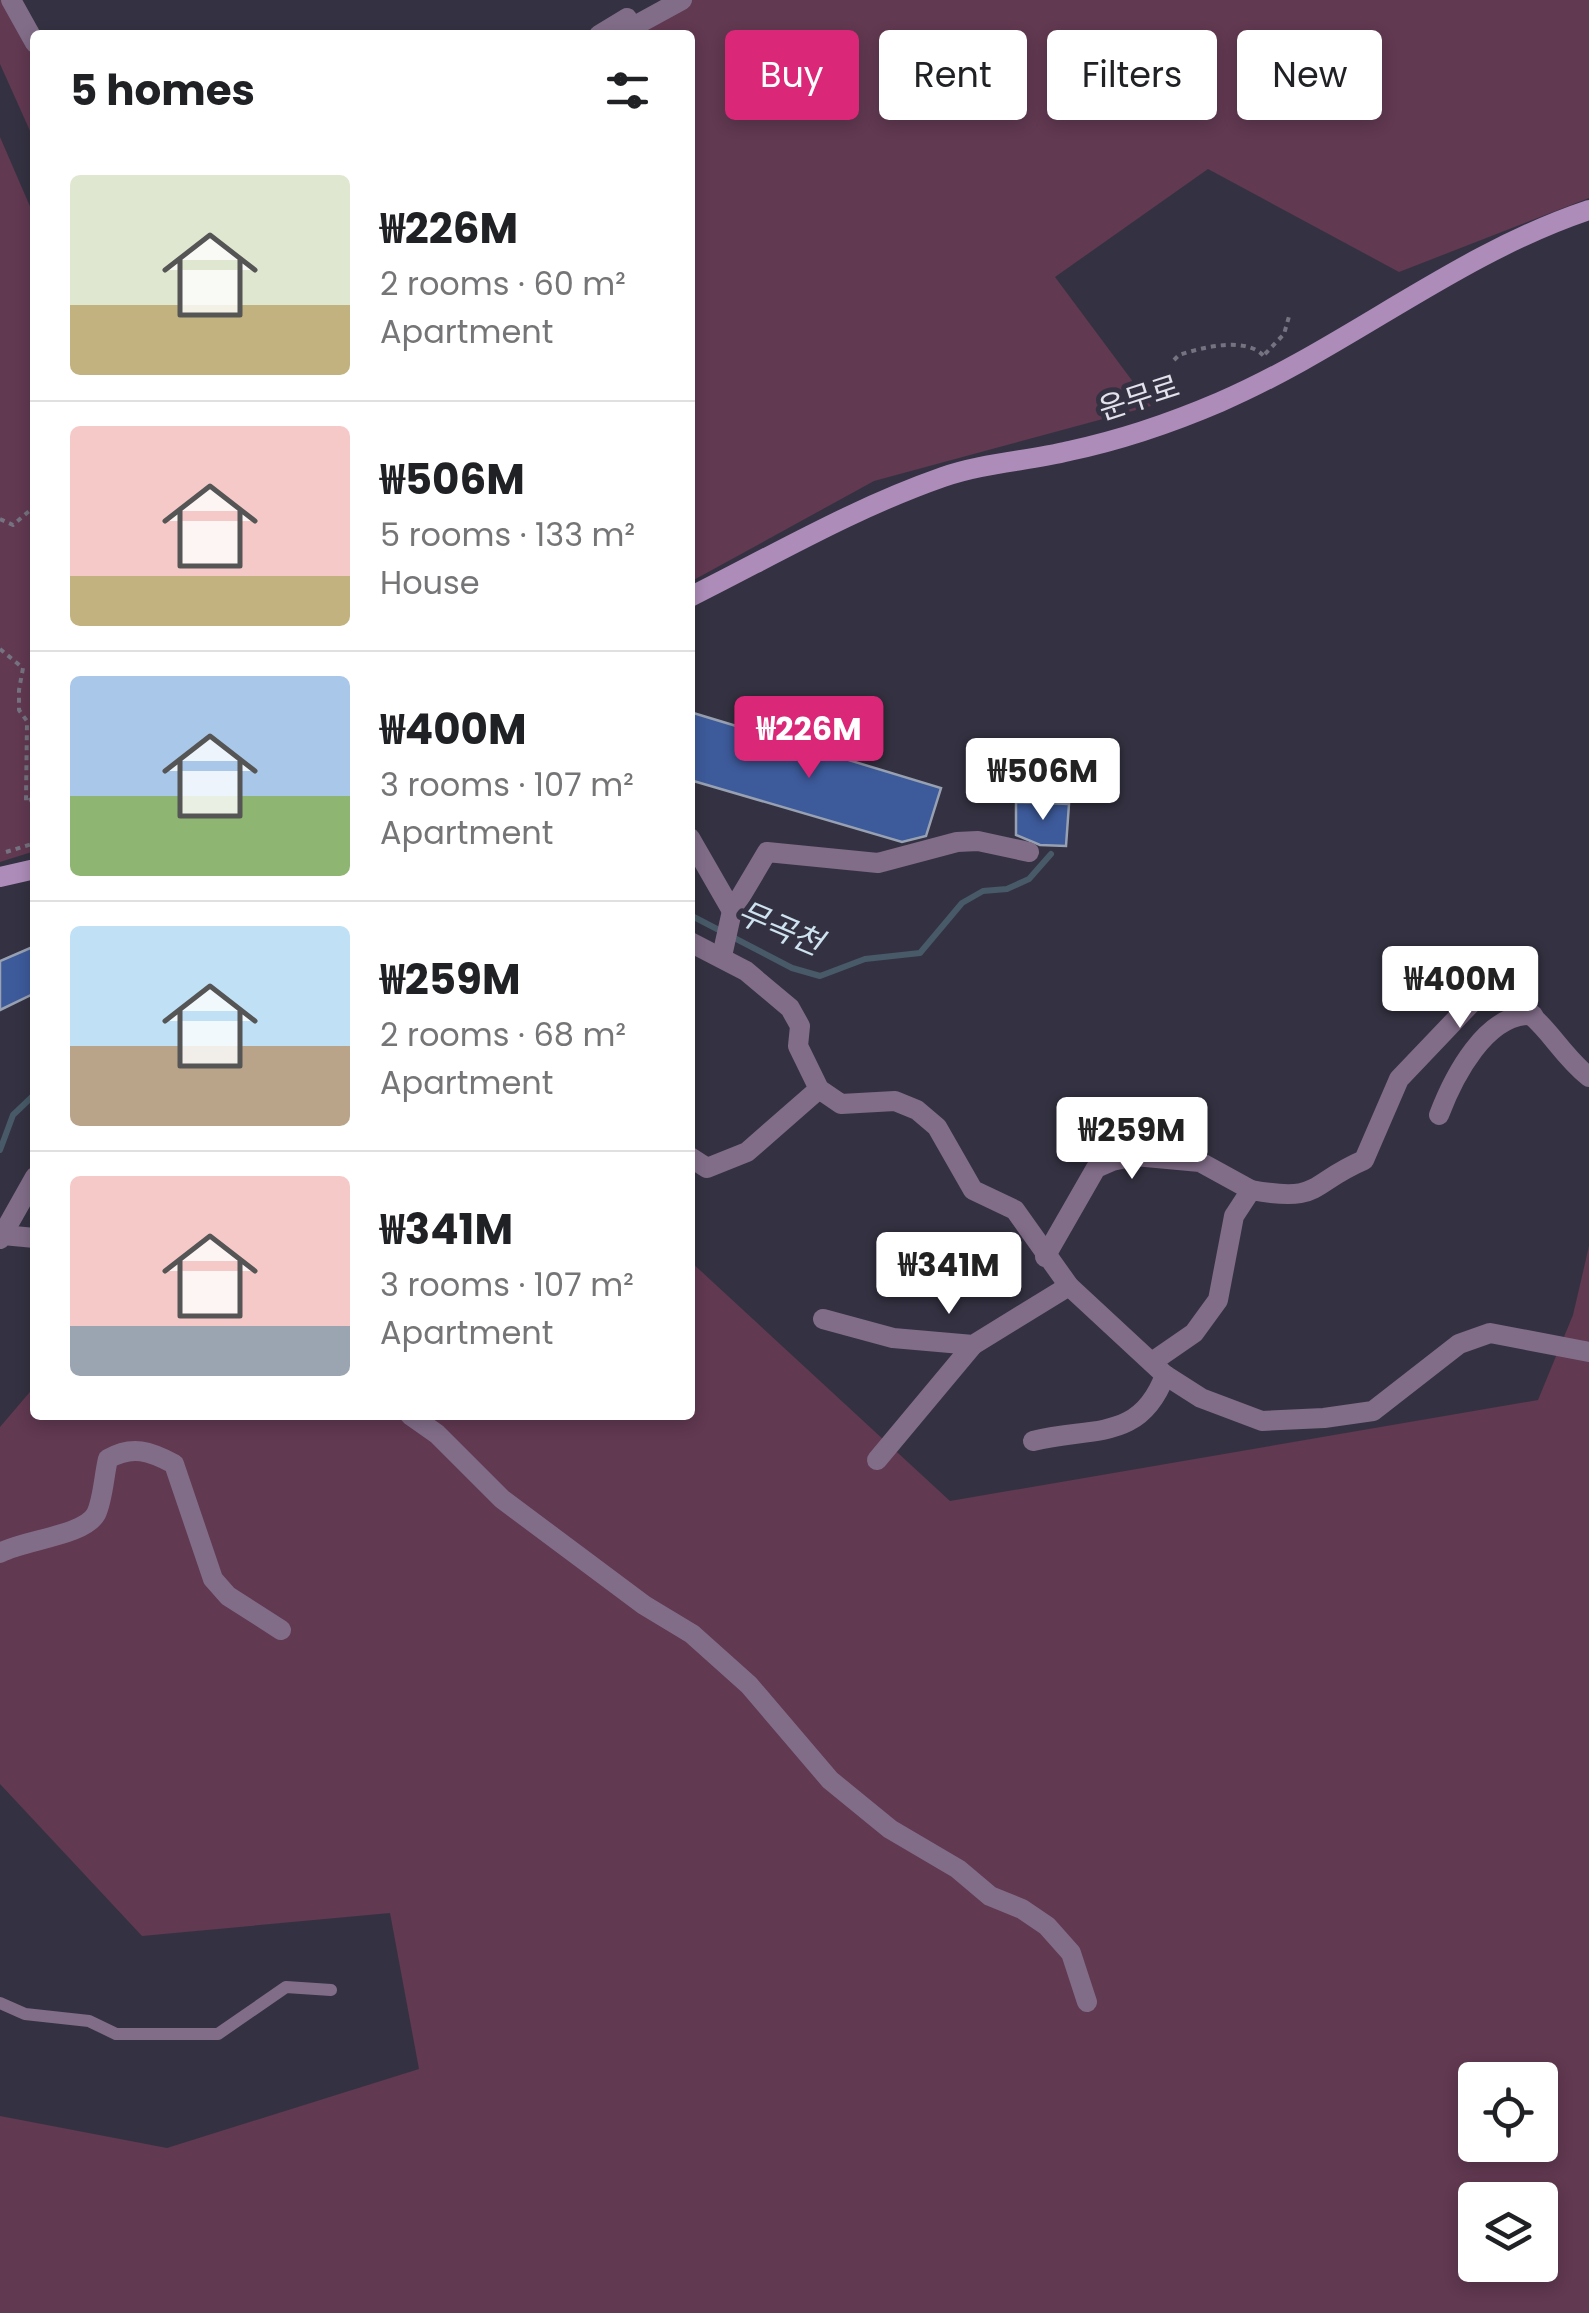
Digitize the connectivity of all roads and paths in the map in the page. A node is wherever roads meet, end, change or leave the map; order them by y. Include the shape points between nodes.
1 (12, 0) edge
2 (682, 0) edge
3 (648, 19) junction
4 (606, 30) edge
5 (627, 30) edge
6 (30, 34) edge
7 (1588, 213) edge
8 (1290, 313) dead end
9 (1265, 354) junction
10 (1174, 360) dead end
11 (1271, 378) junction
12 (30, 510) edge
13 (0, 519) edge
14 (695, 594) edge
15 (0, 649) edge
16 (30, 800) edge
17 (30, 845) edge
18 (695, 847) edge
19 (1029, 852) dead end
20 (0, 854) edge
21 (30, 871) edge
22 (0, 878) edge
23 (732, 911) junction
24 (695, 944) edge
25 (722, 956) junction
26 (1533, 1015) junction
27 (1589, 1077) edge
28 (819, 1089) junction
29 (1438, 1115) dead end
30 (695, 1161) edge
31 (30, 1184) edge
32 (1252, 1190) junction
33 (2, 1237) edge
34 (30, 1238) edge
35 (1045, 1257) junction
36 (1069, 1286) junction
37 (823, 1320) dead end
38 (973, 1344) junction
39 (1589, 1352) edge
40 (1159, 1369) junction
41 (417, 1420) edge
42 (1033, 1441) dead end
43 (877, 1460) dead end
44 (0, 1553) edge
45 (281, 1630) dead end
46 (332, 1990) dead end
47 (1087, 2002) dead end
48 (0, 2004) edge

1 - 6 street
2 - 3 street
3 - 4 street via 623,18
3 - 5 street
7 - 11 street, 운무로 via 1537,228
8 - 9 path via 1284,334
9 - 10 path via 1223,344
9 - 11 path
11 - 14 street, 운무로 via 1157,428 948,475 852,511
12 - 13 path via 13,525
15 - 16 path via 23,668 19,710 27,721
17 - 20 path
18 - 23 street
19 - 23 street via 978,840 878,864 767,852
21 - 22 street
23 - 25 street
24 - 25 street
25 - 28 street via 790,1008 800,1026 798,1046
26 - 27 street
26 - 29 street via 1517,1014 1496,1029 1454,1075
26 - 32 street via 1508,997 1480,994 1399,1079 1364,1160 1316,1191 1289,1197
28 - 30 street via 747,1152 707,1168
28 - 35 street via 842,1104 895,1101 918,1110 937,1127 974,1190 1015,1210
31 - 33 street
32 - 35 street via 1200,1162 1135,1156 1112,1162 1096,1168
32 - 40 street via 1234,1216 1218,1300
33 - 34 street
35 - 36 street
36 - 38 street
36 - 40 street
37 - 38 street via 893,1338
38 - 43 street
39 - 40 street via 1490,1332 1459,1344 1374,1412 1262,1421 1201,1398
40 - 42 street via 1156,1399 1135,1420
41 - 47 street via 502,1499 692,1634 749,1686 830,1780 890,1829 1047,1926 1071,1953
44 - 45 street via 84,1525 96,1515 108,1459 126,1449 152,1452 174,1464 213,1579
46 - 48 lane via 286,1987 218,2034 116,2034 89,2021 25,2014

